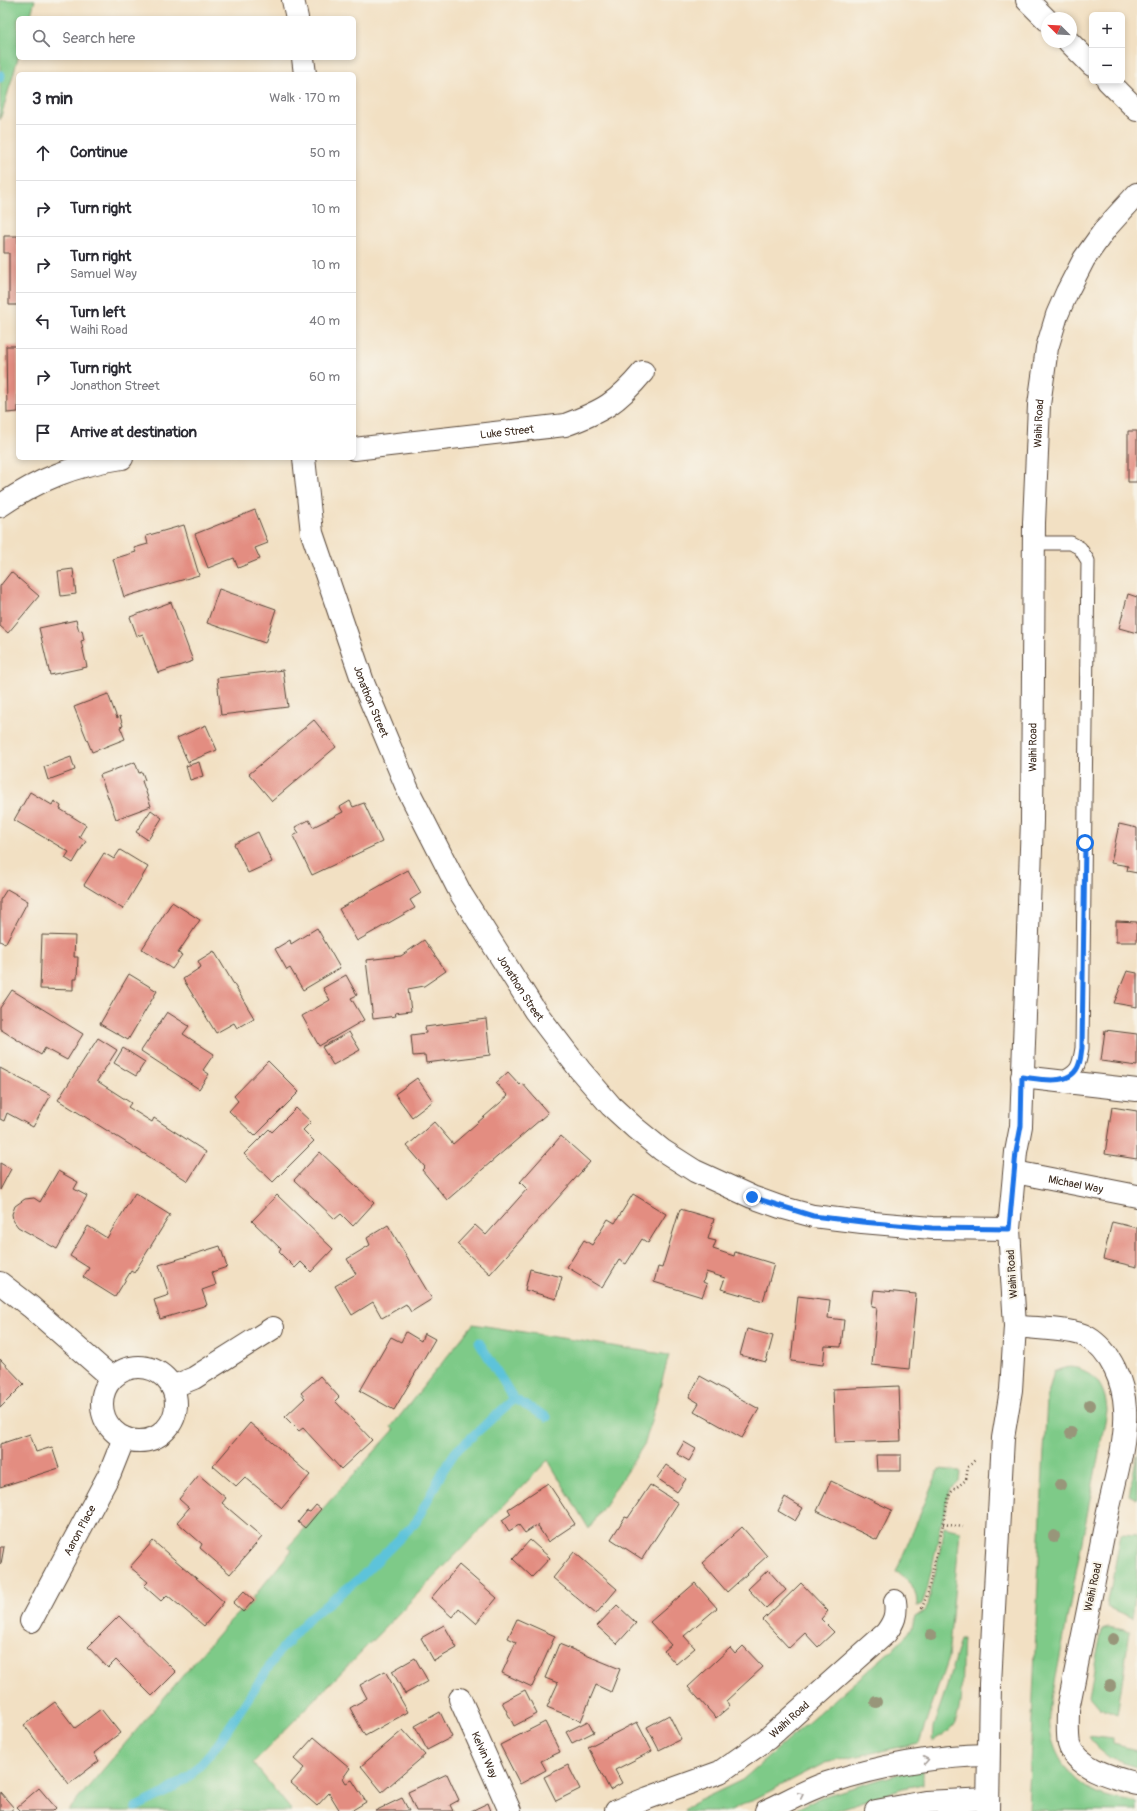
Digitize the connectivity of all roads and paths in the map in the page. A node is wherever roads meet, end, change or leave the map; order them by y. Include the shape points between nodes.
1 (293, 0) edge
2 (1027, 0) edge
3 (1041, 14) edge
4 (297, 16) edge
5 (1075, 48) edge
6 (303, 60) edge
7 (1089, 62) edge
8 (305, 72) edge
9 (1111, 84) edge
10 (1137, 110) edge
11 (1137, 194) edge
12 (643, 372) dead end
13 (356, 450) edge
14 (112, 460) edge
15 (304, 460) edge
16 (0, 506) edge
17 (1034, 543) junction
18 (1022, 1077) junction
19 (1057, 1081) junction
20 (1137, 1090) edge
21 (1015, 1172) junction
22 (1137, 1196) edge
23 (1009, 1229) junction
24 (0, 1283) edge
25 (1016, 1326) junction
26 (273, 1328) dead end
27 (112, 1378) junction
28 (172, 1387) junction
29 (124, 1438) junction
30 (968, 1467) dead end
31 (943, 1524) junction
32 (963, 1527) dead end
33 (896, 1606) joint
34 (31, 1621) dead end
35 (460, 1699) dead end
36 (988, 1755) junction
37 (1137, 1784) edge
38 (988, 1805) edge
39 (652, 1807) edge
40 (510, 1811) edge
41 (616, 1811) edge
42 (766, 1811) edge
43 (876, 1811) edge

1 - 4 main road
2 - 3 main road
5 - 7 main road
6 - 8 main road
9 - 10 main road
11 - 17 main road, Waihi Road via 1106,228 1084,259 1057,315 1049,342 1039,405
12 - 13 main road, Luke Street via 612,404 591,416 565,425
14 - 16 main road via 76,467 48,478 18,493
15 - 23 main road, Jonathon Street via 312,533 364,685 408,790 461,894 535,1011 580,1070 612,1106 662,1150 695,1171 745,1195 780,1207 813,1216 862,1222 932,1228
17 - 18 main road, Waihi Road via 1032,820
17 - 19 lane via 1072,543 1080,548 1088,561 1082,1048 1079,1065 1071,1075
18 - 19 main road
18 - 21 main road, Waihi Road via 1021,1126
19 - 20 main road
21 - 22 main road, Michael Way
21 - 23 main road, Waihi Road
23 - 25 main road, Waihi Road
24 - 27 main road via 31,1306
25 - 36 main road, Waihi Road via 1011,1390 1003,1438
25 - 37 main road, Waihi Road via 1069,1331 1087,1337 1105,1353 1116,1372 1123,1394 1125,1410 1120,1455 1068,1709 1069,1744 1074,1754 1084,1763 1112,1777
26 - 28 main road via 194,1378
27 - 28 main road via 121,1372 142,1367 160,1373
27 - 29 main road via 105,1388 102,1409 109,1427
28 - 29 main road via 175,1409 166,1430 150,1439 133,1441
29 - 34 main road, Aaron Place via 110,1473
30 - 31 path via 966,1480 949,1496
31 - 32 path
31 - 33 path via 922,1609 915,1611
33 - 39 main road, Waihi Road via 894,1623 886,1633 767,1739 720,1772
35 - 40 main road, Kelvin Way
36 - 38 main road, Waihi Road
42 -> 36 main road via 826,1784 888,1766 941,1758
38 - 43 main road, Waihi Road via 925,1802
39 - 41 main road, Waihi Road

